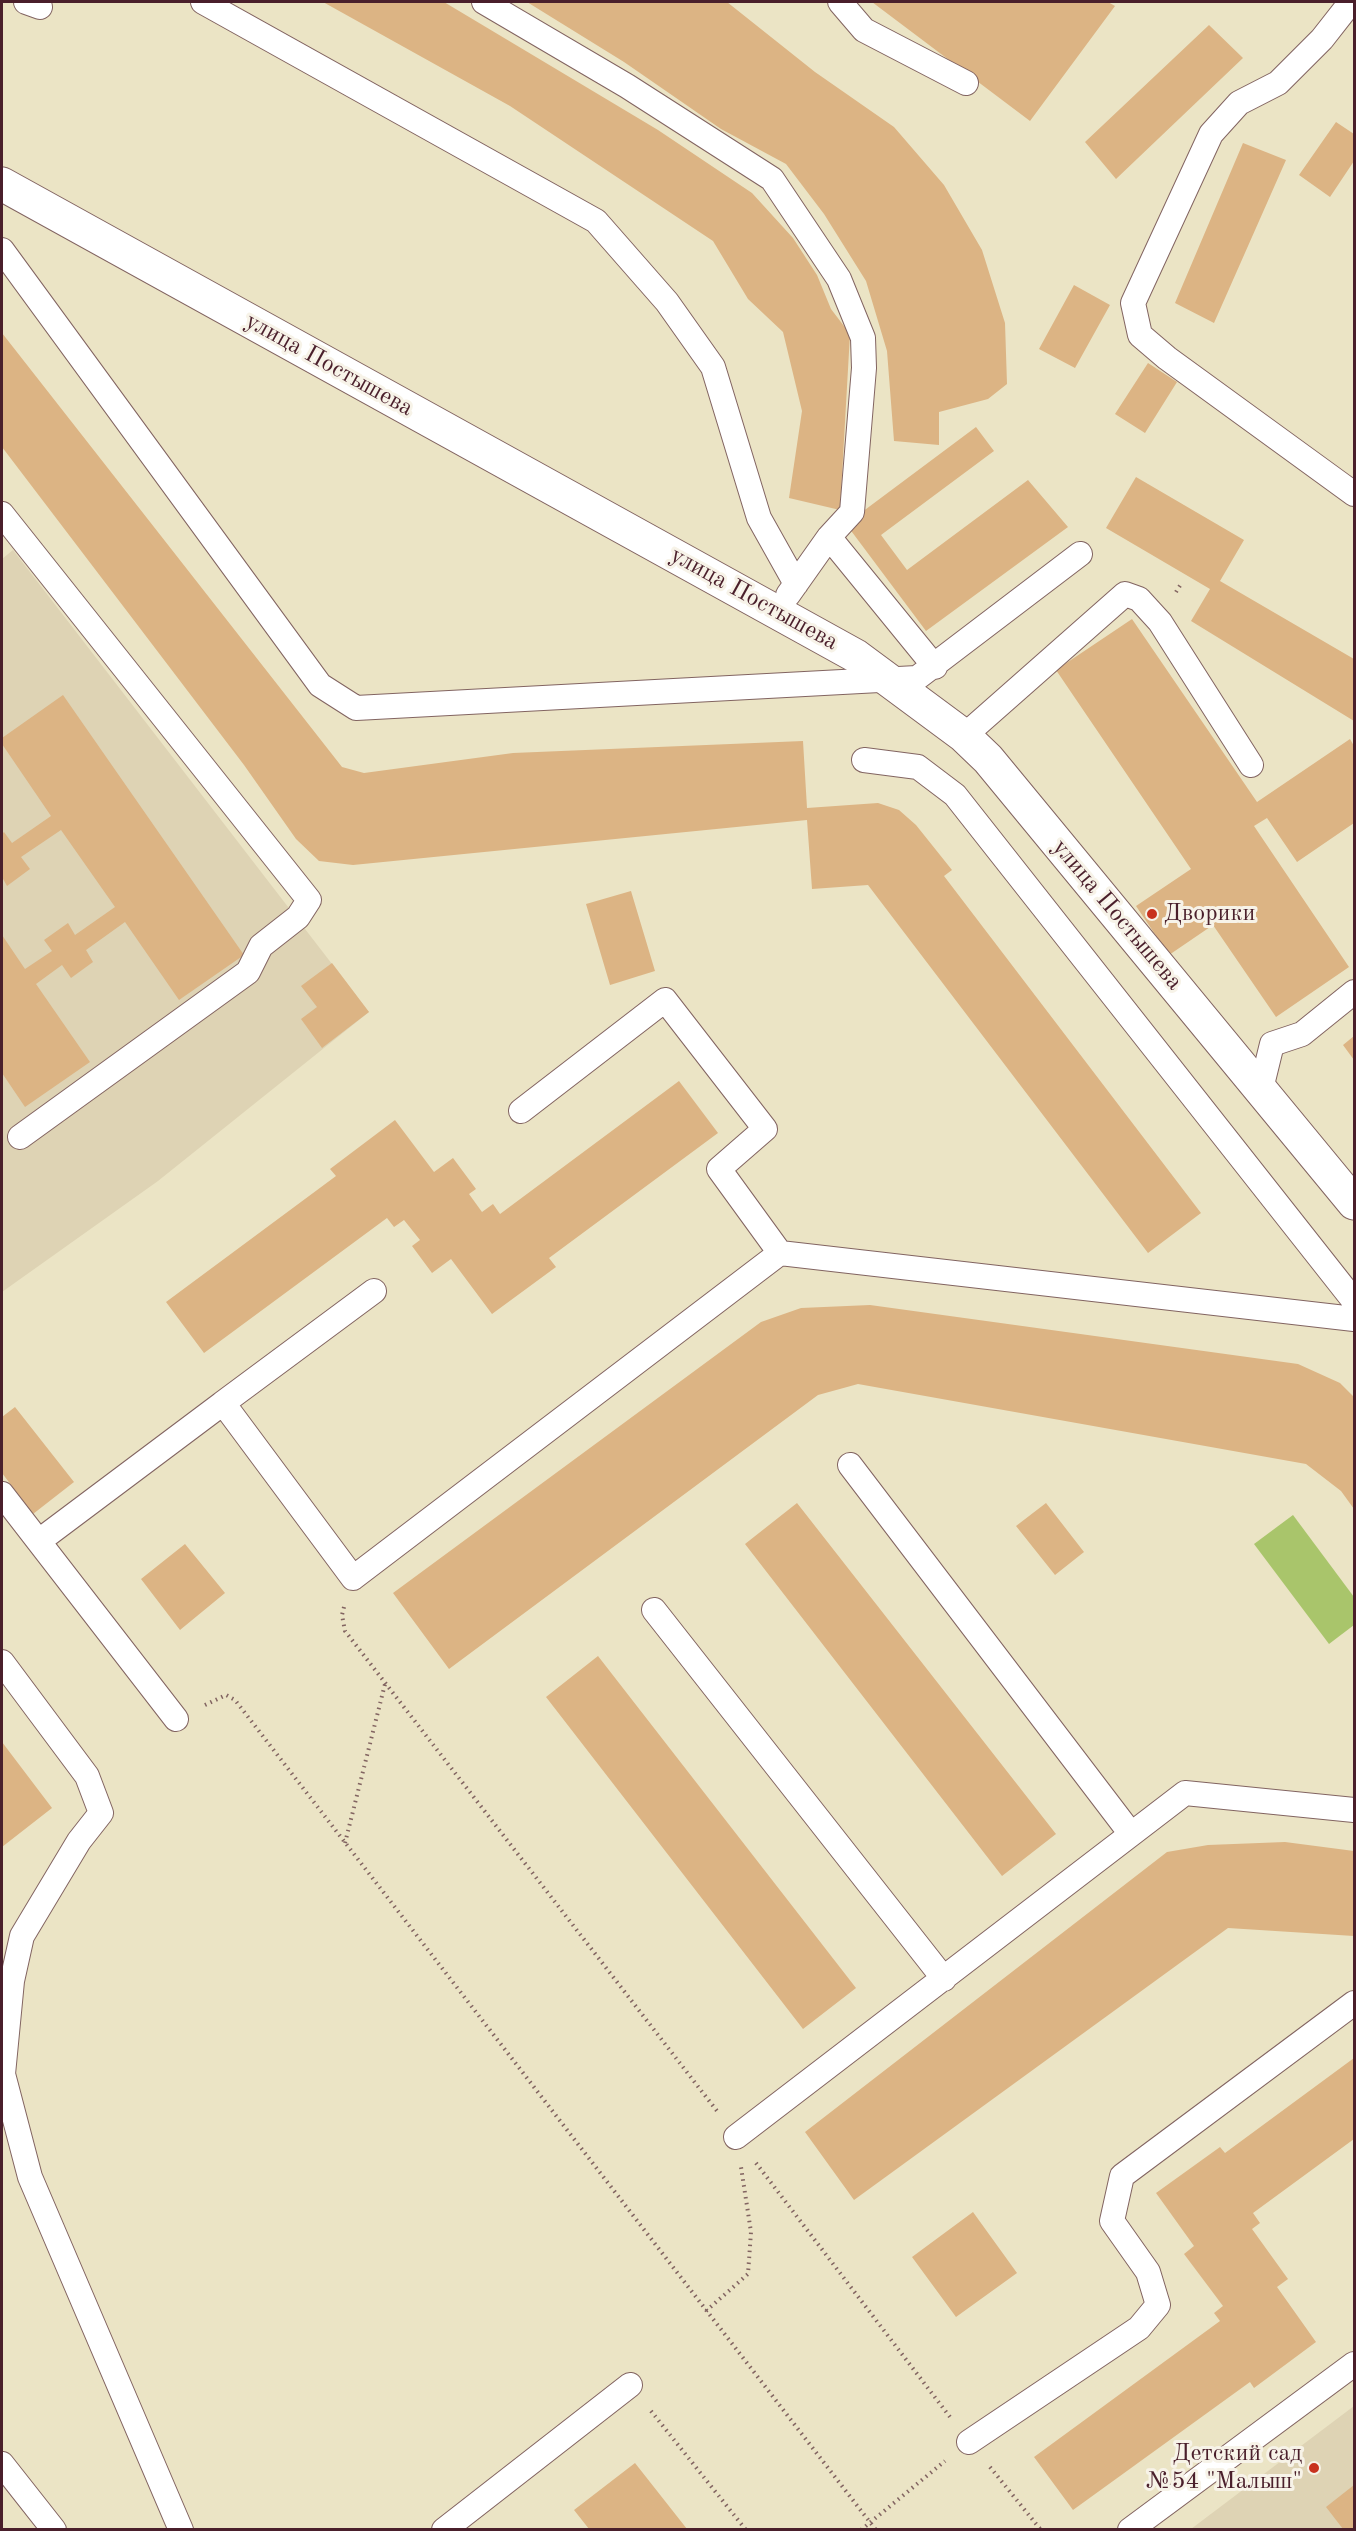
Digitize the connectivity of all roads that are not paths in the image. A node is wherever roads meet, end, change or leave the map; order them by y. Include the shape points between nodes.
1 (203, 2) edge
2 (484, 2) edge
3 (840, 2) edge
4 (1351, 2) edge
5 (966, 83) dead end
6 (2, 184) edge
7 (2, 250) edge
8 (1354, 494) edge
9 (2, 514) edge
10 (829, 537) junction
11 (1080, 554) dead end
12 (796, 584) junction
13 (776, 611) junction
14 (935, 667) junction
15 (889, 680) junction
16 (964, 736) junction
17 (864, 760) dead end
18 (1251, 765) dead end
19 (1354, 992) edge
20 (1261, 1089) junction
21 (521, 1111) dead end
22 (20, 1137) dead end
23 (1354, 1202) edge
24 (780, 1253) junction
25 (374, 1291) dead end
26 (1354, 1301) edge
27 (1354, 1319) edge
28 (223, 1403) junction
29 (850, 1465) dead end
30 (2, 1494) edge
31 (39, 1540) junction
32 (654, 1610) dead end
33 (2, 1662) edge
34 (176, 1719) road end
35 (1354, 1810) edge
36 (1131, 1834) junction
37 (944, 1979) junction
38 (1354, 2003) edge
39 (2, 2074) edge
40 (736, 2137) road end
41 (1354, 2364) edge
42 (630, 2385) road end
43 (969, 2442) road end
44 (2, 2464) edge
45 (54, 2529) edge
46 (181, 2529) edge
47 (444, 2529) edge
48 (1130, 2529) edge

1 - 12 lane via 596,221 668,302 712,367 759,518
2 - 10 lane via 627,86 772,179 839,279 863,338 864,368 852,512
3 - 5 lane via 864,30
4 - 8 lane via 1278,84 1239,103 1211,134 1133,303 1140,334 1153,346
6 - 13 street, улица Постышева
7 - 15 lane via 320,685 356,708
9 - 22 lane via 309,900 298,917 261,946 248,972
10 - 12 lane
10 - 14 lane
11 - 14 lane
12 - 13 lane
13 - 15 street, улица Постышева via 856,656
14 - 15 lane via 917,678
15 - 16 street, улица Постышева
16 - 18 lane via 1125,594 1139,598 1160,622
16 - 20 street, улица Постышева via 988,759
17 - 26 lane via 918,767 955,795
19 - 20 lane via 1302,1034 1272,1044
20 - 23 street, улица Постышева
21 - 24 lane via 665,999 765,1129 719,1169
24 - 27 lane
24 - 28 lane via 353,1578
25 - 28 lane
28 - 31 lane
29 - 36 lane
30 - 31 lane
31 - 34 lane
32 - 37 lane
33 - 39 lane via 87,1776 100,1813 22,1936 12,1981
35 - 36 lane via 1185,1793
36 - 37 lane
37 - 40 lane
38 - 43 lane via 1122,2176 1112,2221 1148,2272 1158,2305 1139,2328
39 - 46 lane via 30,2177
41 - 48 lane
42 - 47 lane
44 - 45 lane

